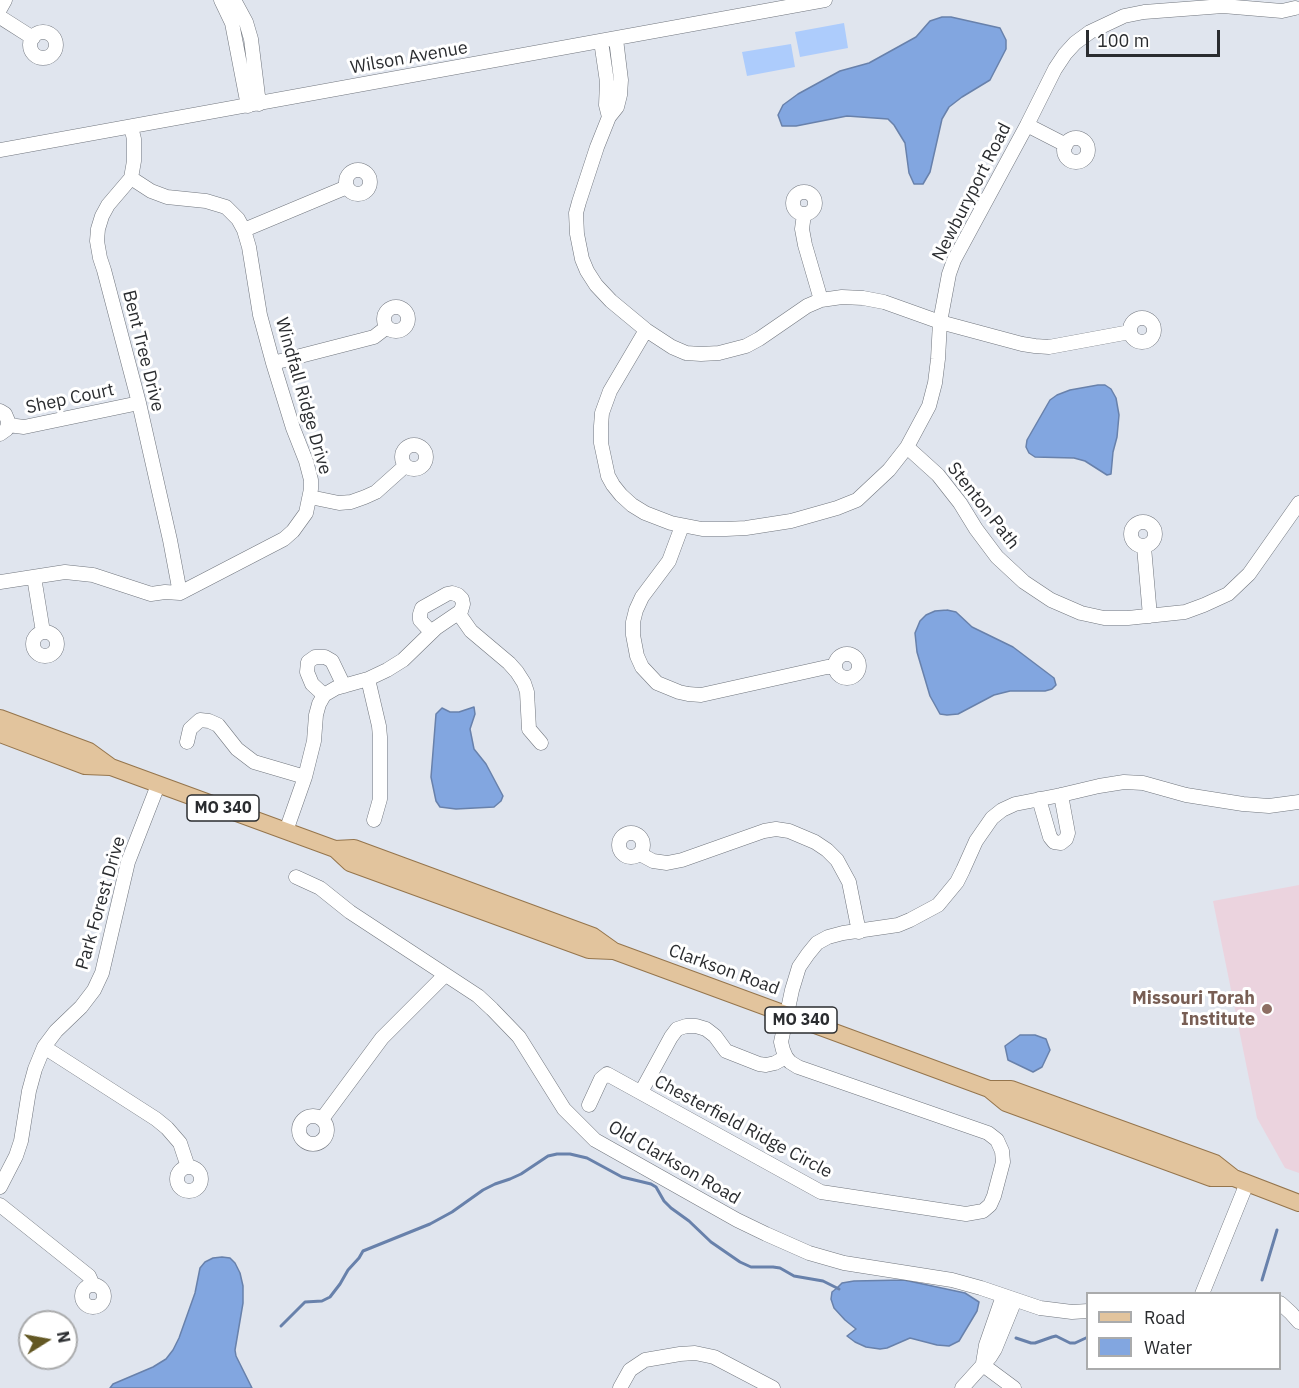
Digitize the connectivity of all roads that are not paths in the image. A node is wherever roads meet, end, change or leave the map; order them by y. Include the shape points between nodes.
1 (5, 0) edge
2 (220, 0) edge
3 (234, 0) edge
4 (825, 0) edge
5 (1297, 7) edge
6 (0, 9) edge
7 (0, 17) edge
8 (33, 38) dead end
9 (616, 39) junction
10 (601, 41) junction
11 (253, 105) junction
12 (609, 117) junction
13 (1027, 125) junction
14 (131, 127) junction
15 (1066, 145) dead end
16 (0, 150) edge
17 (130, 178) junction
18 (347, 187) dead end
19 (804, 214) dead end
20 (244, 230) junction
21 (820, 300) junction
22 (940, 322) junction
23 (387, 327) dead end
24 (646, 330) junction
25 (1130, 332) dead end
26 (273, 363) junction
27 (139, 403) junction
28 (0, 411) edge
29 (4, 429) edge
30 (908, 447) junction
31 (405, 466) dead end
32 (310, 496) junction
33 (1299, 503) edge
34 (682, 526) junction
35 (1144, 547) dead end
36 (34, 577) junction
37 (0, 582) edge
38 (180, 593) junction
39 (459, 614) junction
40 (1150, 616) junction
41 (43, 632) dead end
42 (431, 632) junction
43 (835, 667) dead end
44 (368, 679) junction
45 (344, 686) junction
46 (324, 695) junction
47 (0, 718) edge
48 (0, 734) edge
49 (188, 742) dead end
50 (542, 743) dead end
51 (111, 767) junction
52 (305, 777) junction
53 (158, 785) junction
54 (1061, 795) junction
55 (1039, 800) junction
56 (1299, 802) edge
57 (374, 820) dead end
58 (286, 831) junction
59 (640, 854) dead end
60 (296, 877) dead end
61 (859, 932) junction
62 (445, 975) junction
63 (787, 1014) junction
64 (44, 1047) junction
65 (786, 1057) junction
66 (989, 1089) junction
67 (642, 1092) junction
68 (589, 1105) dead end
69 (322, 1119) dead end
70 (1146, 1138) junction
71 (1119, 1144) junction
72 (188, 1167) dead end
73 (1240, 1181) junction
74 (0, 1186) edge
75 (1299, 1203) edge
76 (0, 1205) edge
77 (93, 1285) dead end
78 (1202, 1292) edge
79 (1009, 1298) junction
80 (1281, 1304) edge
81 (1086, 1311) edge
82 (1299, 1322) edge
83 (982, 1365) junction
84 (769, 1387) edge
85 (620, 1388) edge
86 (962, 1388) edge
87 (1014, 1388) edge

1 - 6 street
2 - 11 street via 232,23
3 - 11 street via 246,22 255,59
4 - 9 street, Wilson Avenue
5 - 13 street, Newburyport Road via 1282,11 1223,6 1124,16 1090,32 1065,54
7 - 8 street
9 - 10 street, Wilson Avenue
9 - 12 street via 620,95
10 - 11 street, Wilson Avenue
10 - 12 street
11 - 14 street, Wilson Avenue
12 - 24 street via 579,202 576,234 582,259 596,285
13 - 15 street
13 - 22 street, Newburyport Road via 954,260
14 - 16 street, Wilson Avenue
14 - 17 street via 134,161
17 - 20 street, Windfall Ridge Drive via 167,197 226,207
17 - 27 street, Bent Tree Drive via 102,216 97,241
18 - 20 street
19 - 21 street via 802,229
20 - 26 street, Windfall Ridge Drive
21 - 22 street via 863,298
21 - 24 street via 746,346 719,353 686,353
22 - 25 street via 1022,344 1049,347
22 - 30 street, Newburyport Road via 935,383 929,406
23 - 26 street via 374,336
24 - 34 street, Newburyport Road via 605,402 601,426 603,459 613,485 632,505
26 - 32 street, Windfall Ridge Drive via 306,461
27 - 29 street, Shep Court
27 - 38 street, Bent Tree Drive
28 - 29 street, Shep Court via 7,417
30 - 34 street, Newburyport Road via 857,500 837,508 746,528
30 - 40 street, Stenton Path via 939,475 997,557 1024,582 1081,613 1104,618
31 - 32 street via 376,492 351,502
32 - 38 street, Windfall Ridge Drive via 306,513 284,539
33 - 40 street, Stenton Path via 1249,574 1228,594 1185,612
34 - 43 street via 669,561 642,597 633,622 637,656 657,682 679,692 700,694
35 - 40 street
36 - 37 street, Windfall Ridge Drive
36 - 38 street, Windfall Ridge Drive via 79,573 152,594
36 - 41 street
39 - 42 street
39 - 42 street via 462,599 452,593 422,608 420,620
39 - 50 street via 471,631 518,672 527,692 529,729
42 - 44 street via 403,660
44 - 45 street
44 - 57 street via 380,737 380,799
45 - 46 street
45 - 46 street via 332,662 315,657 308,662 307,672 312,684
46 - 52 street via 316,715
47 - 51 main road, Clarkson Road / MO 340 via 89,751
48 - 51 main road, Clarkson Road / MO 340 via 85,766
49 - 52 street via 190,729 200,720 208,721 218,725 237,749 254,762
51 - 53 main road, Clarkson Road / MO 340
52 - 58 street
53 - 58 main road, Clarkson Road / MO 340
53 - 64 street, Park Forest Drive via 128,861 102,973 81,1007
54 - 55 street
54 - 55 street via 1068,833 1061,843 1050,837
54 - 56 street via 1124,782 1243,804
55 - 61 street via 1015,804 992,818 976,841 957,882 938,905 898,925
58 - 63 main road, Clarkson Road / MO 340 via 335,849 354,848 593,936 614,951
59 - 61 street via 667,863 764,831 789,831 815,842 837,860 849,882
60 - 62 street, Old Clarkson Road via 320,888
61 - 63 street via 828,937 818,944 799,967
62 - 69 street via 382,1038
62 - 79 street, Old Clarkson Road via 478,996 519,1036 564,1109 580,1126 596,1140 672,1184 756,1230 809,1253 854,1265 952,1280
63 - 65 street via 781,1042
63 - 66 main road, Clarkson Road / MO 340
64 - 72 street via 167,1128 180,1143
64 - 74 street, Park Forest Drive via 29,1091 21,1141
65 - 67 street via 775,1063 759,1064 726,1051 706,1029 686,1026 671,1037
65 - 67 street, Chesterfield Ridge Circle via 798,1067 988,1133 997,1140 1003,1162 990,1205 983,1211 966,1214 821,1192
66 - 70 main road, Clarkson Road / MO 340 via 1011,1089
66 - 71 main road, Clarkson Road / MO 340 via 1006,1103
67 - 68 street, Chesterfield Ridge Circle via 607,1074 601,1078
70 - 71 main road
70 - 73 main road, Clarkson Road / MO 340 via 1215,1163
71 - 73 main road, Clarkson Road / MO 340 via 1211,1178
73 - 75 main road, Clarkson Road / MO 340
73 - 78 street
76 - 77 street via 89,1276
79 - 81 street, Old Clarkson Road via 1040,1308
79 - 83 street via 995,1349
80 - 82 street
83 - 86 street
83 - 87 street
84 - 85 street via 714,1357 695,1353 645,1360 630,1370

